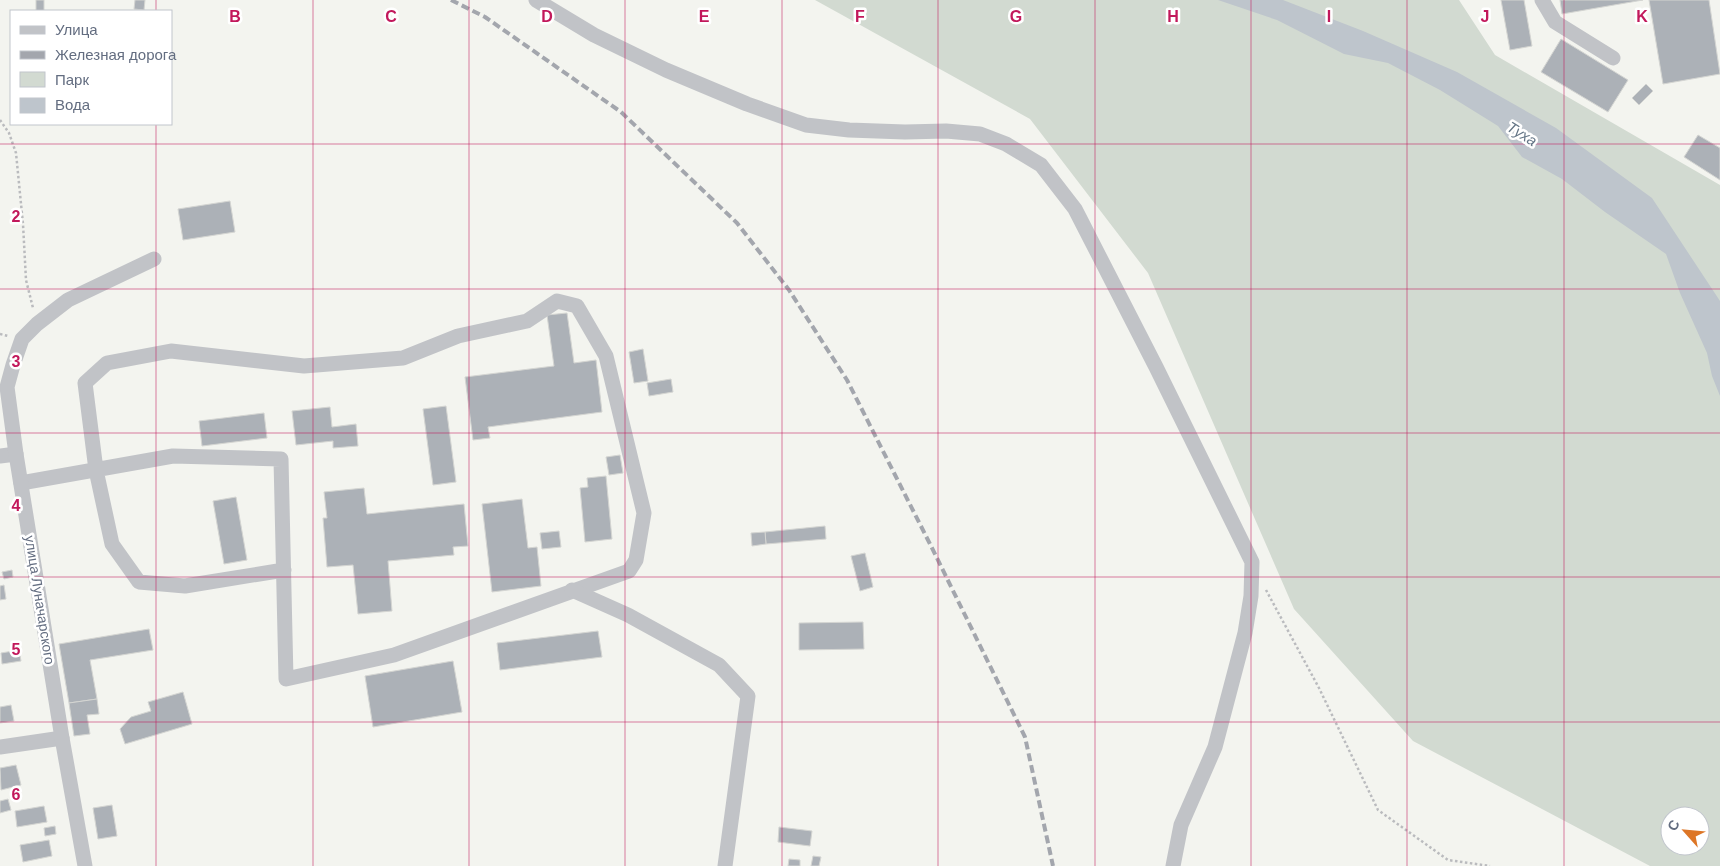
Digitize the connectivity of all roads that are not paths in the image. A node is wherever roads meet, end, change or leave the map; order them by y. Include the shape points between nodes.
1 (536, 0) edge
2 (1542, 0) edge
3 (1613, 58) dead end
4 (154, 260) dead end
5 (16, 454) junction
6 (0, 456) edge
7 (96, 470) junction
8 (21, 483) junction
9 (284, 570) junction
10 (572, 590) junction
11 (62, 738) junction
12 (0, 747) edge
13 (85, 866) edge
14 (725, 866) edge
15 (1173, 866) edge

1 - 15 street via 594,35 666,70 806,125 858,131 980,134 1006,144 1041,165 1075,209 1252,562 1251,596 1242,643 1215,747 1181,825
2 - 3 street via 1555,22
4 - 5 street, улица Луначарского via 68,300 22,339 7,387
5 - 6 street
5 - 8 street, улица Луначарского
7 - 8 street
7 - 9 street via 112,544 138,582 185,586
7 - 9 street via 173,456 282,459
7 - 10 street via 85,383 107,363 171,351 304,366 403,358 458,336 527,321 558,301 577,306 606,356 644,513 636,560 629,571
8 - 11 street, улица Луначарского
9 - 10 street via 286,679 394,655
10 - 14 street via 628,615 719,665 748,696
11 - 12 street
11 - 13 street, улица Луначарского

